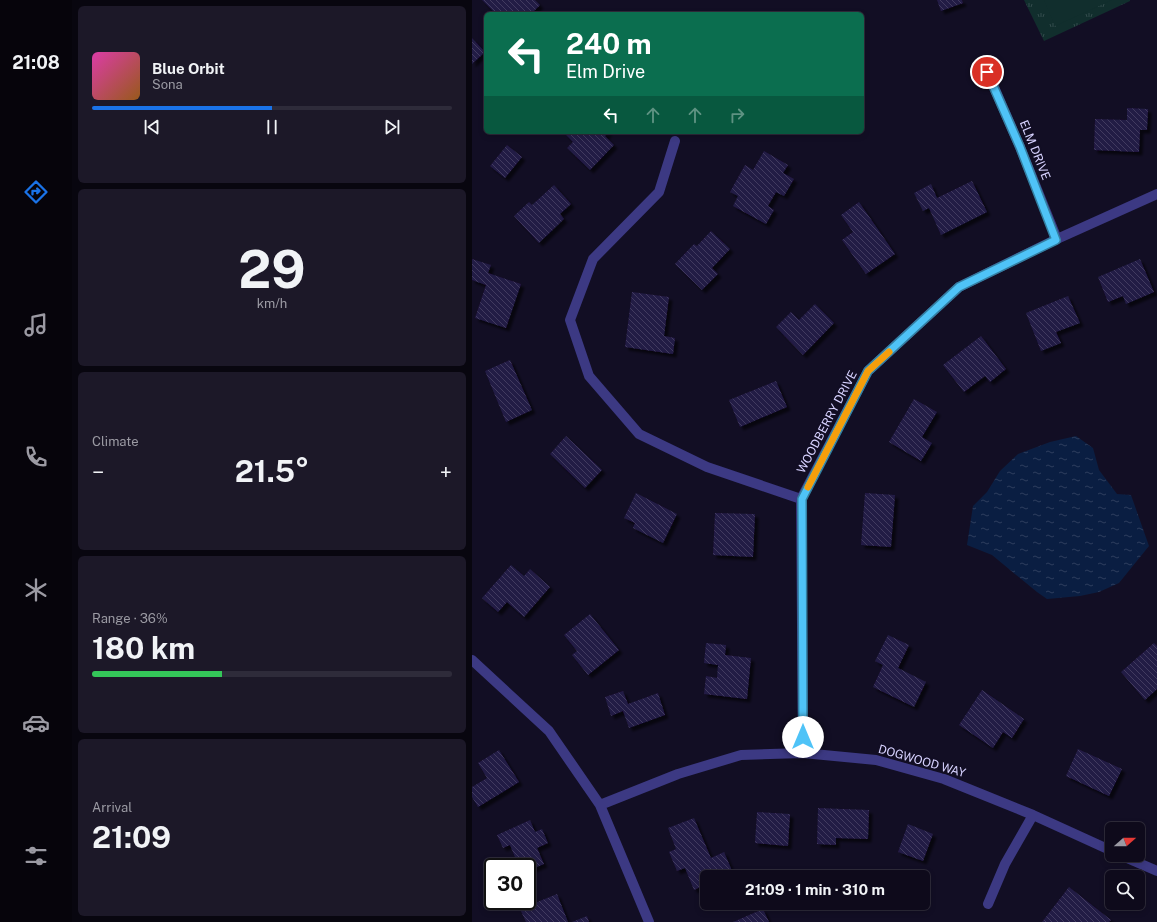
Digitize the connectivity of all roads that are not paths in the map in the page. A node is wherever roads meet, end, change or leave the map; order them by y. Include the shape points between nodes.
1 (987, 72) dead end
2 (675, 141) dead end
3 (1157, 194) edge
4 (1056, 240) junction
5 (802, 499) junction
6 (472, 660) edge
7 (803, 753) junction
8 (600, 805) junction
9 (1033, 815) junction
10 (1105, 848) edge
11 (1136, 862) edge
12 (1157, 871) edge
13 (988, 904) dead end
14 (650, 922) edge

1 - 4 street, ELM DRIVE via 1020,147
2 - 5 street via 659,192 593,258 570,320 589,376 639,434 706,467
3 - 4 street, WOODBERRY DRIVE
4 - 5 street, WOODBERRY DRIVE via 959,287 868,371
5 - 7 street, WOODBERRY DRIVE
6 - 8 street via 549,731
7 - 8 street, DOGWOOD WAY via 741,755 678,774
7 - 9 street, DOGWOOD WAY via 876,760 944,779
8 - 14 street
9 - 10 street, DOGWOOD WAY
9 - 13 street via 1005,864
11 - 12 street

